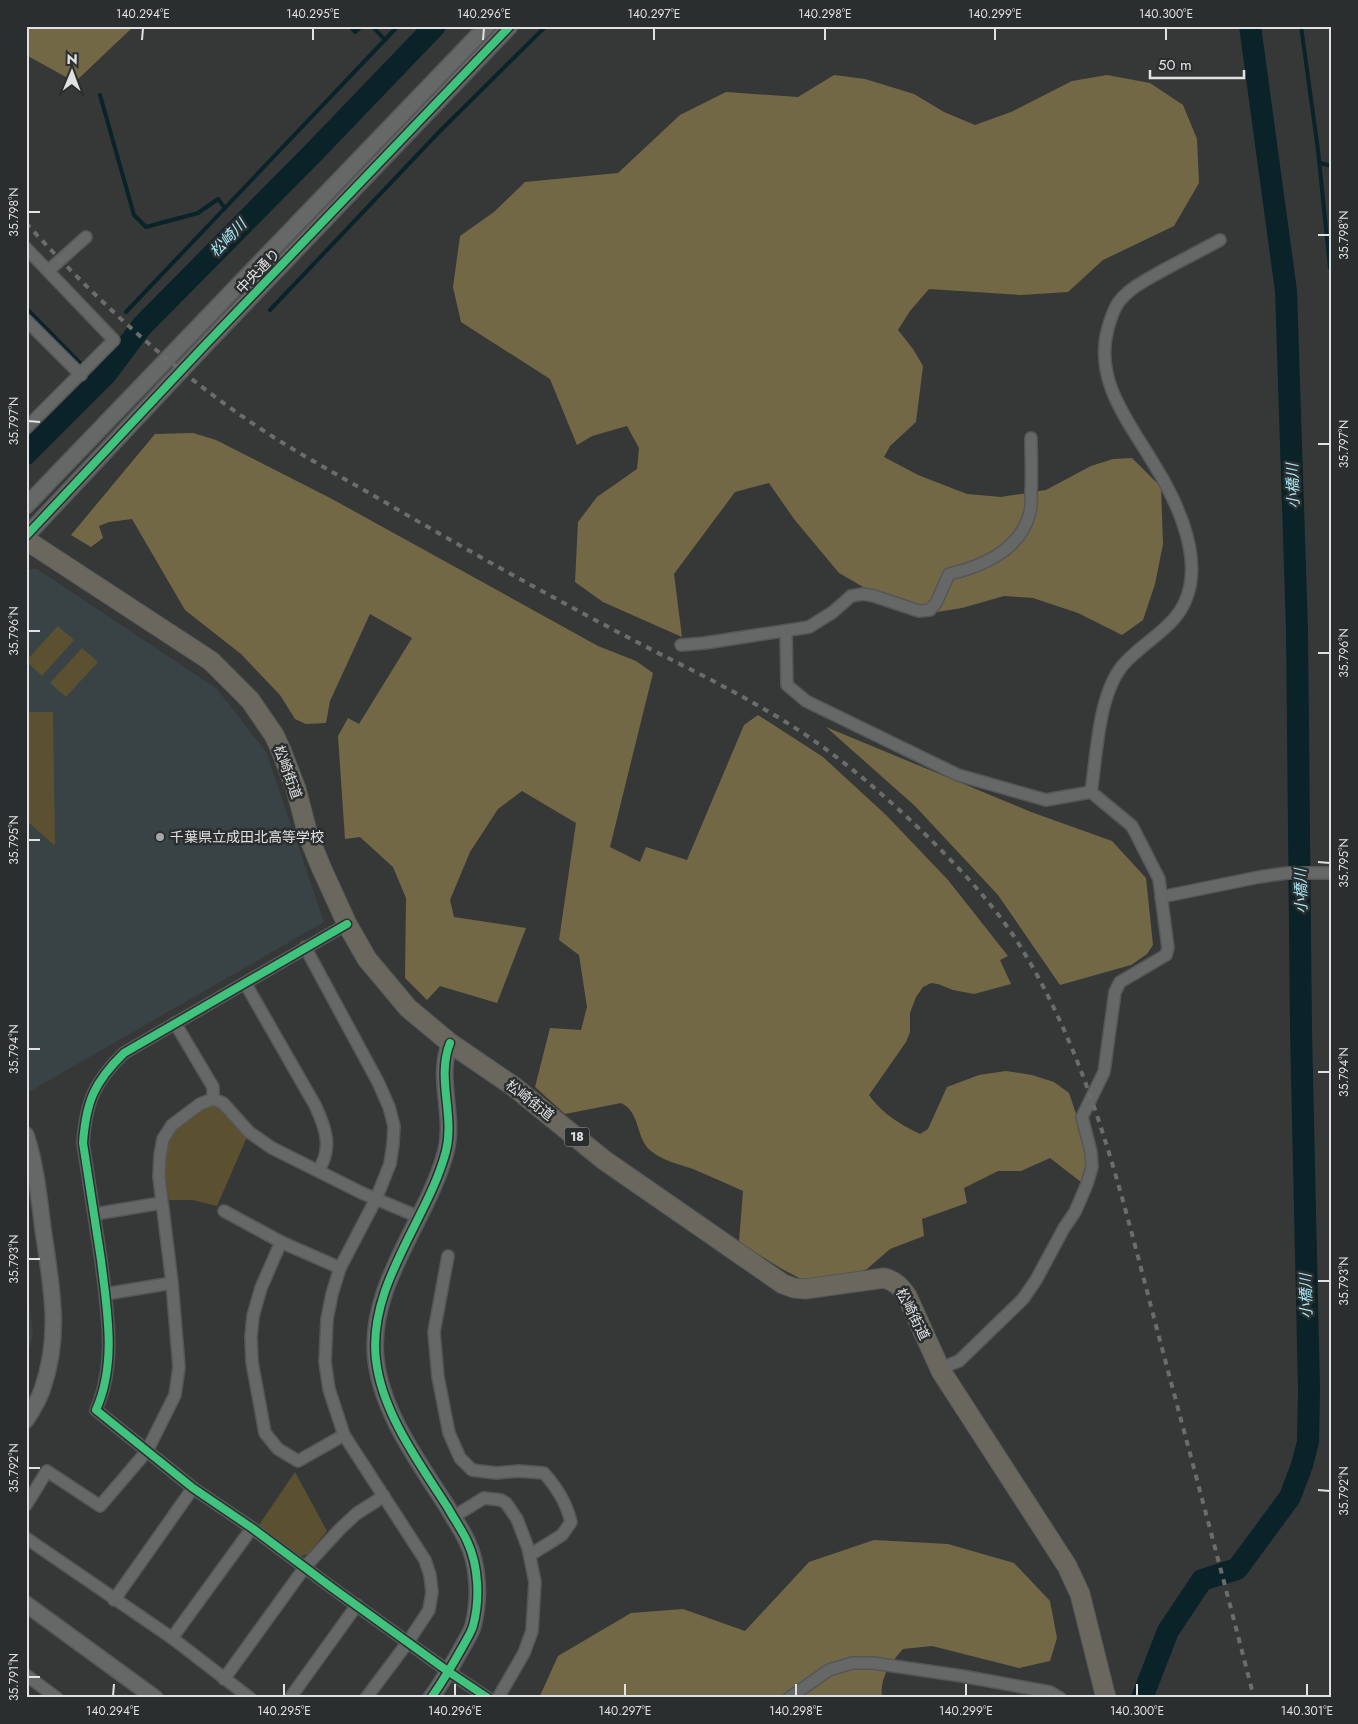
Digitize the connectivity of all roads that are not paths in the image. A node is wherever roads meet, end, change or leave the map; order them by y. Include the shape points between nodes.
1 (487, 26) edge
2 (510, 26) edge
3 (86, 237) dead end
4 (1220, 240) dead end
5 (26, 248) edge
6 (48, 271) junction
7 (26, 320) edge
8 (81, 374) junction
9 (26, 428) edge
10 (1031, 438) dead end
11 (26, 506) edge
12 (26, 536) edge
13 (26, 540) edge
14 (786, 631) junction
15 (681, 645) dead end
16 (1091, 792) junction
17 (1331, 873) edge
18 (1161, 897) junction
19 (347, 924) junction
20 (305, 947) junction
21 (245, 982) junction
22 (175, 1023) junction
23 (450, 1043) junction
24 (213, 1098) junction
25 (26, 1135) edge
26 (318, 1171) junction
27 (376, 1199) junction
28 (161, 1203) junction
29 (224, 1211) dead end
30 (95, 1214) junction
31 (419, 1217) junction
32 (280, 1242) junction
33 (448, 1256) dead end
34 (340, 1268) junction
35 (172, 1283) junction
36 (105, 1294) junction
37 (941, 1371) junction
38 (26, 1420) edge
39 (344, 1435) junction
40 (147, 1450) junction
41 (193, 1488) junction
42 (384, 1496) junction
43 (26, 1505) edge
44 (453, 1517) junction
45 (252, 1528) junction
46 (26, 1538) edge
47 (530, 1554) junction
48 (305, 1567) junction
49 (114, 1600) junction
50 (26, 1604) edge
51 (356, 1605) junction
52 (172, 1638) junction
53 (408, 1642) junction
54 (449, 1672) junction
55 (26, 1675) edge
56 (224, 1678) junction
57 (52, 1696) edge
58 (155, 1698) edge
59 (250, 1698) edge
60 (290, 1698) edge
61 (366, 1698) edge
62 (431, 1698) edge
63 (488, 1698) edge
64 (498, 1698) edge
65 (789, 1698) edge
66 (1060, 1698) edge
67 (1106, 1698) edge

1 - 11 street, 中央通り
2 - 12 street, 中央通り
3 - 6 street
4 - 16 street via 1126,294 1115,307 1105,338 1104,363 1110,386 1120,412 1156,467 1178,513 1191,551 1192,567 1185,603 1171,624 1123,666 1112,684 1104,703
5 - 6 street
6 - 8 street via 114,340
7 - 8 street
8 - 9 street
10 - 14 street via 1030,511 1022,531 1008,548 993,558 949,574 930,610 919,611 874,596 858,595 809,627
13 - 19 main road, 松崎街道 / 18 via 211,661 250,700 281,750 308,835
14 - 15 street
14 - 16 street via 787,684 806,701 958,775 1046,800
16 - 18 street via 1132,826 1159,879
17 - 18 street via 1259,877
18 - 37 street via 1168,948 1166,955 1120,982 1115,992 1104,1072 1082,1118 1091,1152 1088,1184 1023,1299 959,1361
19 - 20 street
19 - 23 main road, 松崎街道 / 18 via 367,959 408,1008
20 - 21 street
20 - 27 street via 390,1108 394,1126 390,1164
21 - 22 street
21 - 26 street via 324,1123 327,1151
22 - 24 street via 214,1087
22 - 30 street via 124,1053 103,1074 95,1089 86,1115 83,1143
23 - 31 street via 444,1061 449,1139
23 - 37 main road, 松崎街道 / 18 via 513,1086 604,1160 783,1284 806,1289 874,1278 892,1280 907,1296
24 - 26 street via 223,1103 249,1132 272,1148
24 - 28 street via 172,1125 163,1139 159,1176
25 - 38 street via 35,1166 54,1325 48,1372 42,1392
26 - 27 street
27 - 31 street
27 - 34 street
28 - 30 street
28 - 35 street
29 - 32 street
30 - 36 street
31 - 44 street via 386,1288 376,1320 376,1359 383,1394 408,1444
32 - 34 street
32 - 39 street via 253,1316 251,1337 252,1362 265,1433 278,1449 298,1461
33 - 47 street via 434,1332 438,1377 449,1433 460,1458 472,1470 544,1473 556,1486 567,1507 571,1522 562,1535
34 - 39 street via 327,1319 325,1362
35 - 36 street
35 - 40 street via 179,1366 175,1395
36 - 40 street via 108,1361 104,1394 96,1410
37 - 67 main road, 松崎街道 / 18 via 1067,1566 1080,1594
39 - 42 street
40 - 41 street
40 - 43 street via 100,1506 47,1470
41 - 45 street
41 - 49 street
42 - 48 street via 356,1514
42 - 53 street via 425,1560 430,1575 429,1610
44 - 47 street via 484,1498 501,1500 517,1518
44 - 54 street via 468,1541 478,1600 472,1628
45 - 48 street
45 - 52 street
46 - 49 street
47 - 64 street via 536,1582 532,1631 524,1653
48 - 51 street
48 - 56 street
49 - 52 street
50 - 58 street
51 - 53 street
51 - 60 street
52 - 56 street
53 - 54 street
53 - 61 street
54 - 62 street
54 - 63 street
55 - 57 street
56 - 59 street
65 - 66 street via 830,1670 852,1663 962,1676 1050,1692

